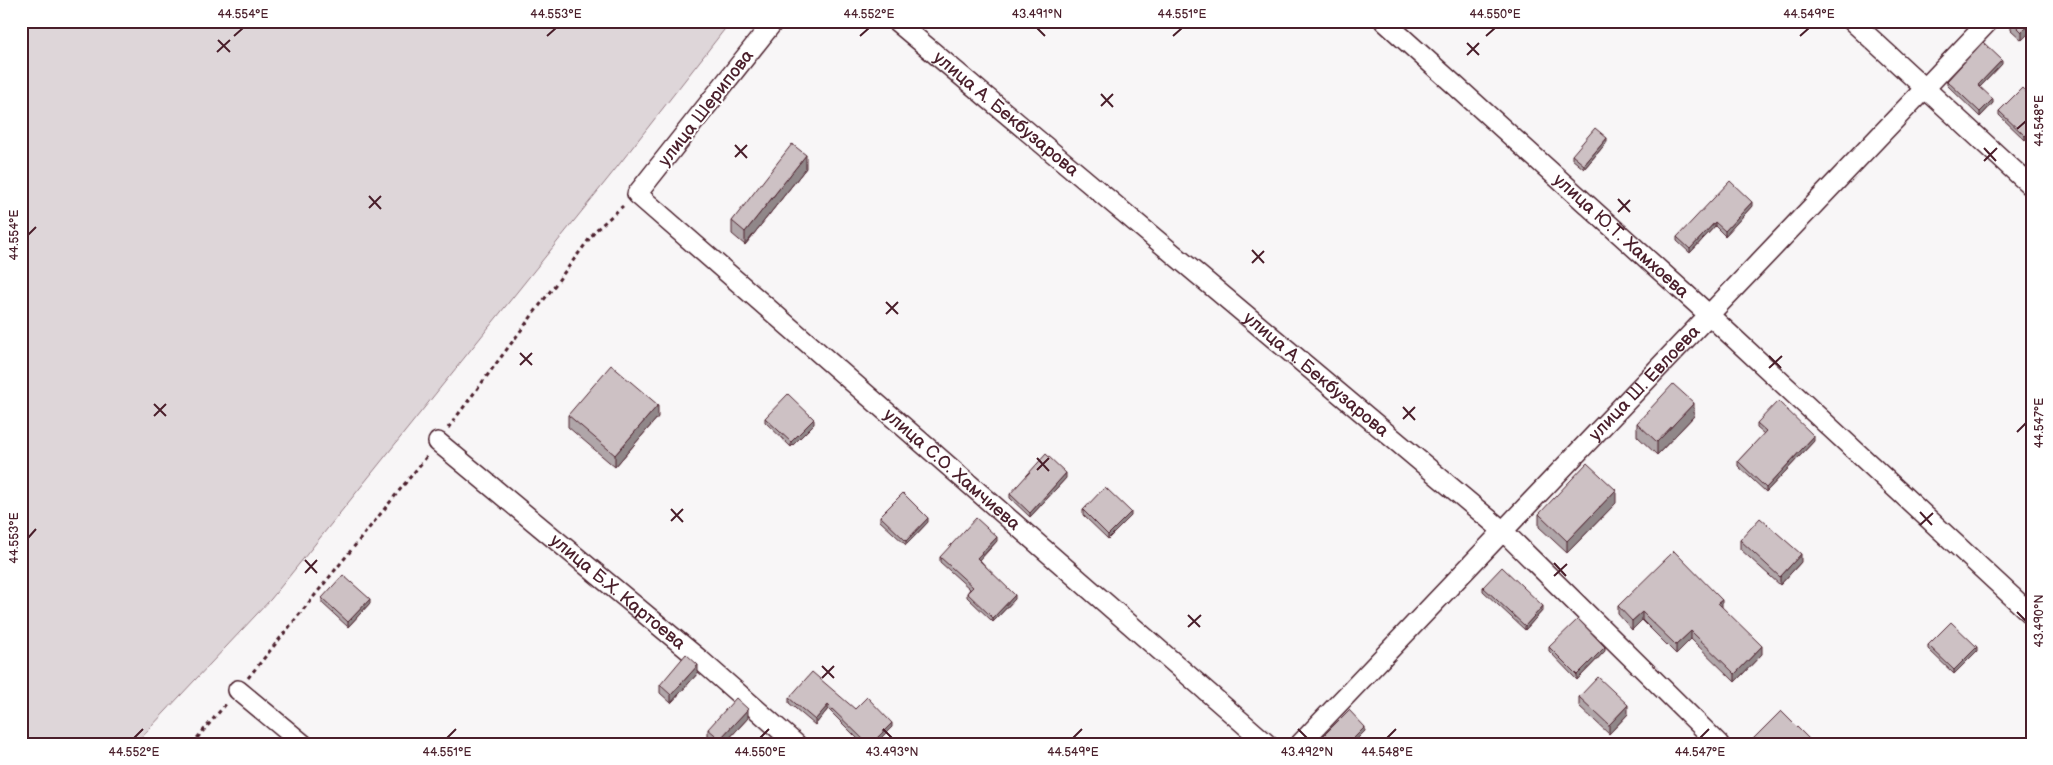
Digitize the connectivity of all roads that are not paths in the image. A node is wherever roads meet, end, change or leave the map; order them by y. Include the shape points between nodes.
1 (774, 21) edge
2 (896, 21) edge
3 (1384, 21) edge
4 (1852, 21) edge
5 (1989, 21) edge
6 (1925, 88) junction
7 (2032, 187) edge
8 (637, 194) joint
9 (1708, 314) junction
10 (438, 442) road end
11 (1502, 530) junction
12 (2032, 616) edge
13 (238, 690) road end
14 (302, 744) edge
15 (796, 744) edge
16 (1266, 744) edge
17 (1300, 744) edge
18 (1720, 744) edge

1 - 8 street, улица Шерипова
2 - 11 street, улица А. Бекбузарова
3 - 9 street, улица Ю.Т. Хамхоева
4 - 6 street
5 - 6 street, улица Ш. Евлоева
6 - 7 street
6 - 9 street, улица Ш. Евлоева
8 - 16 street, улица С.О. Хамчиева
9 - 11 street, улица Ш. Евлоева
9 - 12 street, улица Ю.Т. Хамхоева
10 - 15 street, улица Б.Х. Картоева via 698,658
11 - 17 street, улица Ш. Евлоева
11 - 18 street, улица А. Бекбузарова
13 - 14 street

